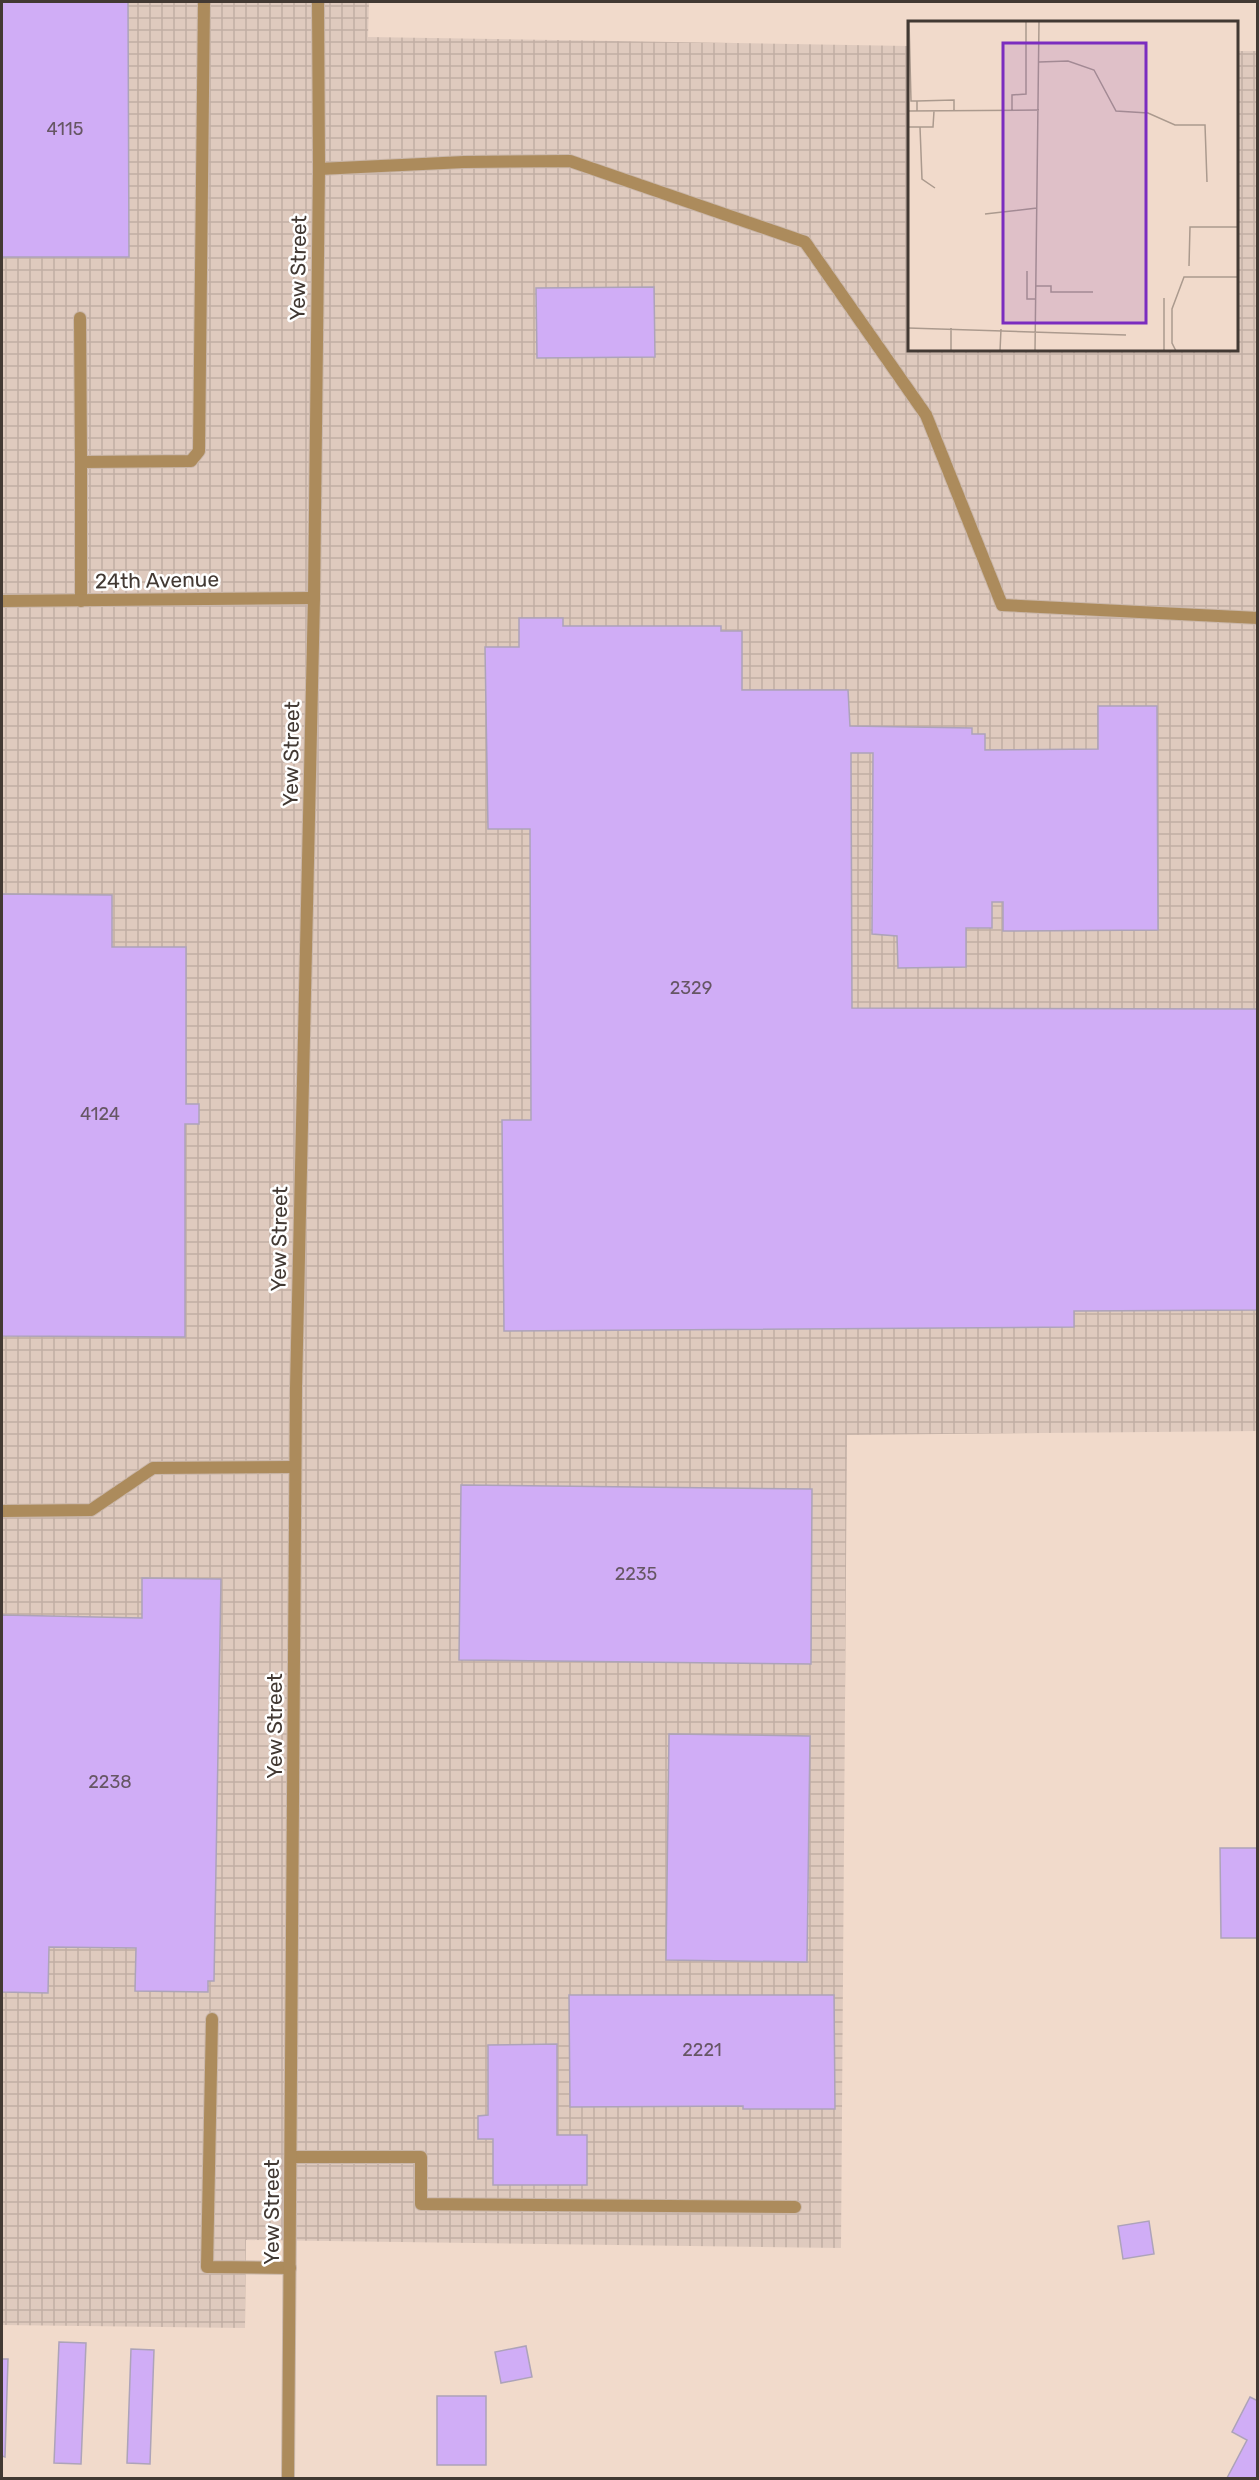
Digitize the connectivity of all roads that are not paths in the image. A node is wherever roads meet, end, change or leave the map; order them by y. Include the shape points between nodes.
1 (204, 2) edge
2 (318, 2) edge
3 (319, 169) junction
4 (80, 318) dead end
5 (81, 462) junction
6 (314, 598) junction
7 (2, 601) edge
8 (81, 601) junction
9 (1257, 618) edge
10 (295, 1467) junction
11 (2, 1511) edge
12 (212, 2019) dead end
13 (291, 2157) junction
14 (795, 2207) dead end
15 (290, 2268) junction
16 (288, 2478) edge

1 - 5 street via 199,452 191,460
2 - 3 street, Yew Street
3 - 6 street, Yew Street
3 - 9 street via 570,161 805,243 926,415 1002,605
4 - 5 street
5 - 8 street
6 - 8 street, 24th Avenue
6 - 10 street, Yew Street
7 - 8 street, 24th Avenue
10 - 11 street via 153,1468 91,1510
10 - 13 street, Yew Street
12 - 15 street via 207,2267
13 - 14 street via 421,2157 421,2204
13 - 15 street, Yew Street
15 - 16 street, Yew Street

